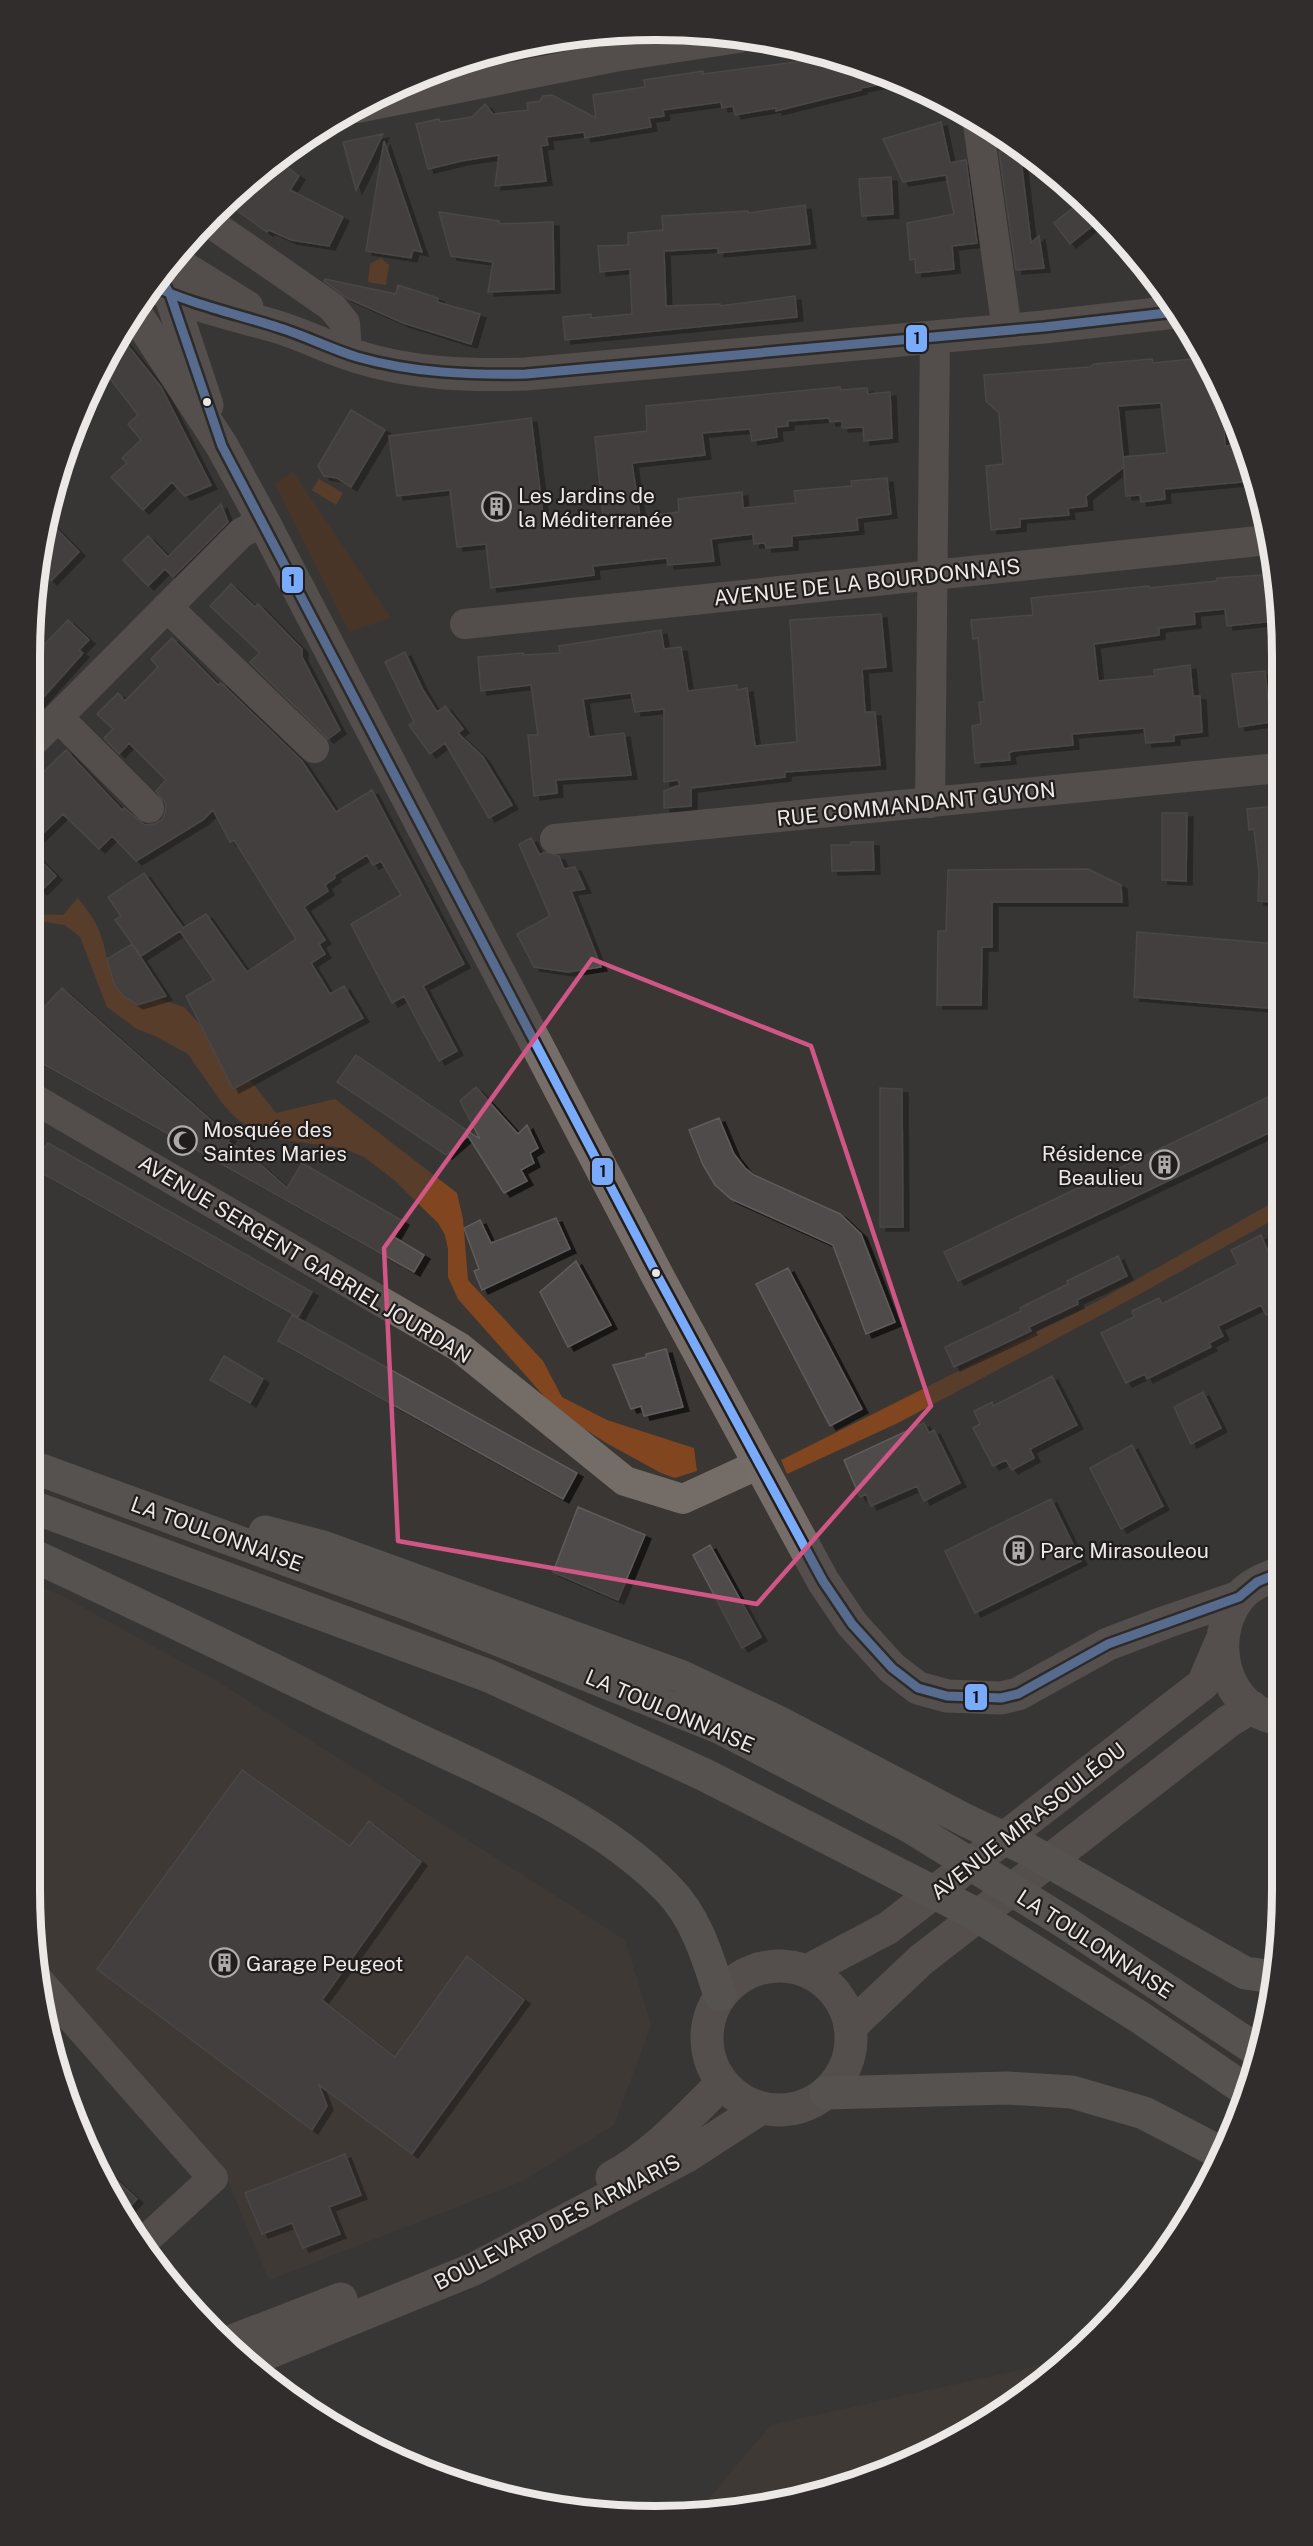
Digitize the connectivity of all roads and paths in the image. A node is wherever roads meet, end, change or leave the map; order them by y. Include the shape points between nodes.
1 (619, 42) edge
2 (706, 43) edge
3 (634, 54) junction
4 (389, 102) edge
5 (979, 132) edge
6 (216, 227) edge
7 (181, 266) edge
8 (165, 287) edge
9 (163, 289) edge
10 (1168, 313) edge
11 (227, 314) junction
12 (140, 320) edge
13 (279, 327) junction
14 (1007, 330) junction
15 (935, 337) junction
16 (347, 353) junction
17 (193, 360) junction
18 (222, 446) junction
19 (263, 521) junction
20 (1262, 541) edge
21 (932, 575) junction
22 (167, 608) junction
23 (465, 624) dead end
24 (58, 717) junction
25 (40, 735) edge
26 (314, 748) dead end
27 (1272, 769) edge
28 (930, 803) junction
29 (149, 808) dead end
30 (555, 839) dead end
31 (40, 1102) edge
32 (759, 1464) junction
33 (40, 1470) edge
34 (89, 1488) junction
35 (40, 1510) edge
36 (40, 1559) edge
37 (1272, 1575) edge
38 (1239, 1597) junction
39 (1221, 1642) junction
40 (1267, 1713) edge
41 (807, 1971) junction
42 (1266, 1976) edge
43 (49, 1993) edge
44 (720, 1995) junction
45 (850, 2027) junction
46 (1252, 2047) edge
47 (722, 2083) junction
48 (1240, 2086) edge
49 (826, 2093) junction
50 (761, 2108) junction
51 (1215, 2150) edge
52 (169, 2218) junction
53 (148, 2237) edge
54 (156, 2248) edge
55 (240, 2344) edge
56 (241, 2344) edge

1 - 3 street
2 - 3 street
3 - 4 street
5 - 14 street
6 - 16 street via 332,307 345,323
7 - 13 main road
8 - 11 main road
9 - 17 main road
10 - 14 main road
11 - 13 main road
11 - 17 main road via 199,339
12 - 18 main road
13 - 16 main road
14 - 15 main road
15 - 16 main road via 477,376 426,372
15 - 21 street
17 - 18 main road
18 - 19 main road
19 - 22 street via 241,533
19 - 32 main road
20 - 21 street, AVENUE DE LA BOURDONNAIS
21 - 23 street, AVENUE DE LA BOURDONNAIS
21 - 28 street
22 - 24 street
22 - 26 street
24 - 25 street
24 - 29 street
27 - 28 street, RUE COMMANDANT GUYON
28 - 30 street, RUE COMMANDANT GUYON
31 - 32 street, AVENUE SERGENT GABRIEL JOURDAN via 459,1347 625,1481 683,1499
32 - 38 main road via 823,1581 852,1624 892,1668 918,1688 947,1696 993,1698 1018,1694 1108,1644
33 - 34 highway, LA TOULONNAISE
34 - 42 highway via 322,1547 680,1676 1025,1848 1245,1973
34 - 46 highway, LA TOULONNAISE via 411,1605 721,1728 909,1826 1066,1923
35 - 48 highway, LA TOULONNAISE via 489,1676 705,1774 970,1911 1141,2018
36 - 44 highway via 506,1782 613,1842 656,1878 684,1909 703,1946
37 - 38 main road
38 - 39 main road, AVENUE MIRASOULÉOU via 1226,1618
39 - 40 main road via 1224,1667 1234,1689
39 - 41 main road, AVENUE MIRASOULÉOU via 1203,1684 888,1928
40 - 45 main road, AVENUE MIRASOULÉOU via 1229,1721 921,1960
41 - 44 main road via 783,1965 759,1968 737,1978
41 - 45 main road via 827,1984 837,1997
43 - 52 street via 213,2178
44 - 47 main road via 709,2016 706,2039 711,2062
45 - 49 main road via 850,2051 842,2074
47 - 50 main road via 739,2099
47 - 55 main road, BOULEVARD DES ARMARIS via 626,2170 533,2218
49 - 50 main road via 806,2105 784,2110
49 - 51 highway via 1007,2088 1072,2092 1144,2113
50 - 56 main road, BOULEVARD DES ARMARIS via 687,2156 474,2270
52 - 53 street
52 - 54 street

